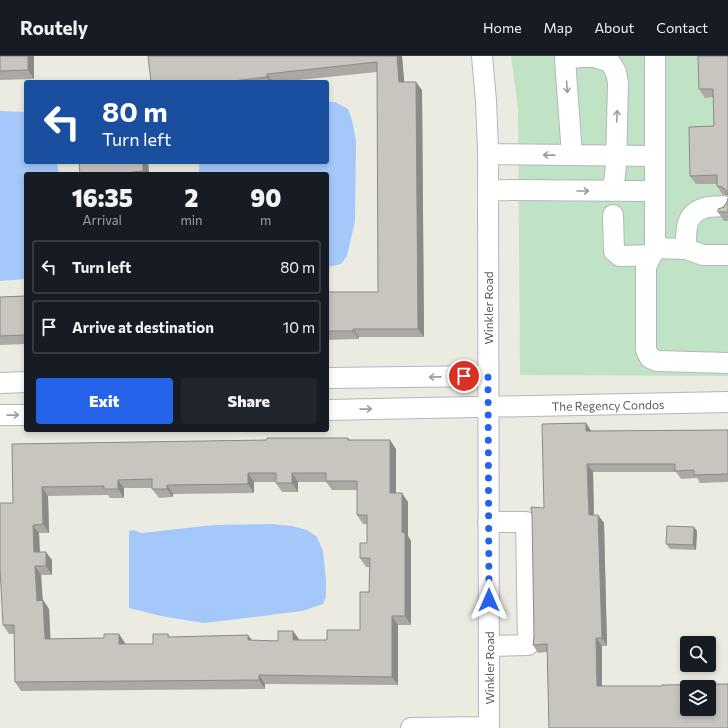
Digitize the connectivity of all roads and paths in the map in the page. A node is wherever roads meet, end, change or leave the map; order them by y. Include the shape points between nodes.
1 (482, 56) edge
2 (655, 56) edge
3 (488, 154) junction
4 (572, 155) junction
5 (616, 155) junction
6 (655, 163) junction
7 (488, 190) junction
8 (613, 191) junction
9 (655, 192) junction
10 (723, 206) edge
11 (613, 215) dead end
12 (686, 249) junction
13 (653, 252) junction
14 (728, 255) edge
15 (728, 363) edge
16 (488, 376) junction
17 (329, 378) edge
18 (24, 382) edge
19 (0, 383) edge
20 (728, 402) edge
21 (488, 407) junction
22 (329, 410) edge
23 (0, 415) edge
24 (24, 415) edge
25 (488, 522) junction
26 (489, 646) junction
27 (489, 727) edge
28 (411, 728) edge

1 - 3 street, Winkler Road
2 - 6 street
4 -> 3 street
3 - 7 street, Winkler Road
4 - 5 street
5 -> 4 street via 616,72 610,62 594,57 565,59
5 - 6 street via 650,156
5 - 8 street
6 - 9 street
7 -> 8 street
7 - 16 street, Winkler Road
8 - 9 street
9 - 13 street
10 - 12 street via 705,207 692,215 686,230
11 - 13 street via 614,251 620,256
12 - 13 street
12 - 14 street via 703,255
13 - 15 street via 646,267 646,350 650,358 657,361
16 -> 17 street
16 - 21 street, Winkler Road
18 - 19 street
20 - 21 street, The Regency Condos
22 -> 21 street, The Regency Condos
21 - 25 street, Winkler Road
23 -> 24 street
25 - 26 street, Winkler Road
25 - 26 street via 526,522 528,645
26 - 27 street, Winkler Road
27 - 28 street

